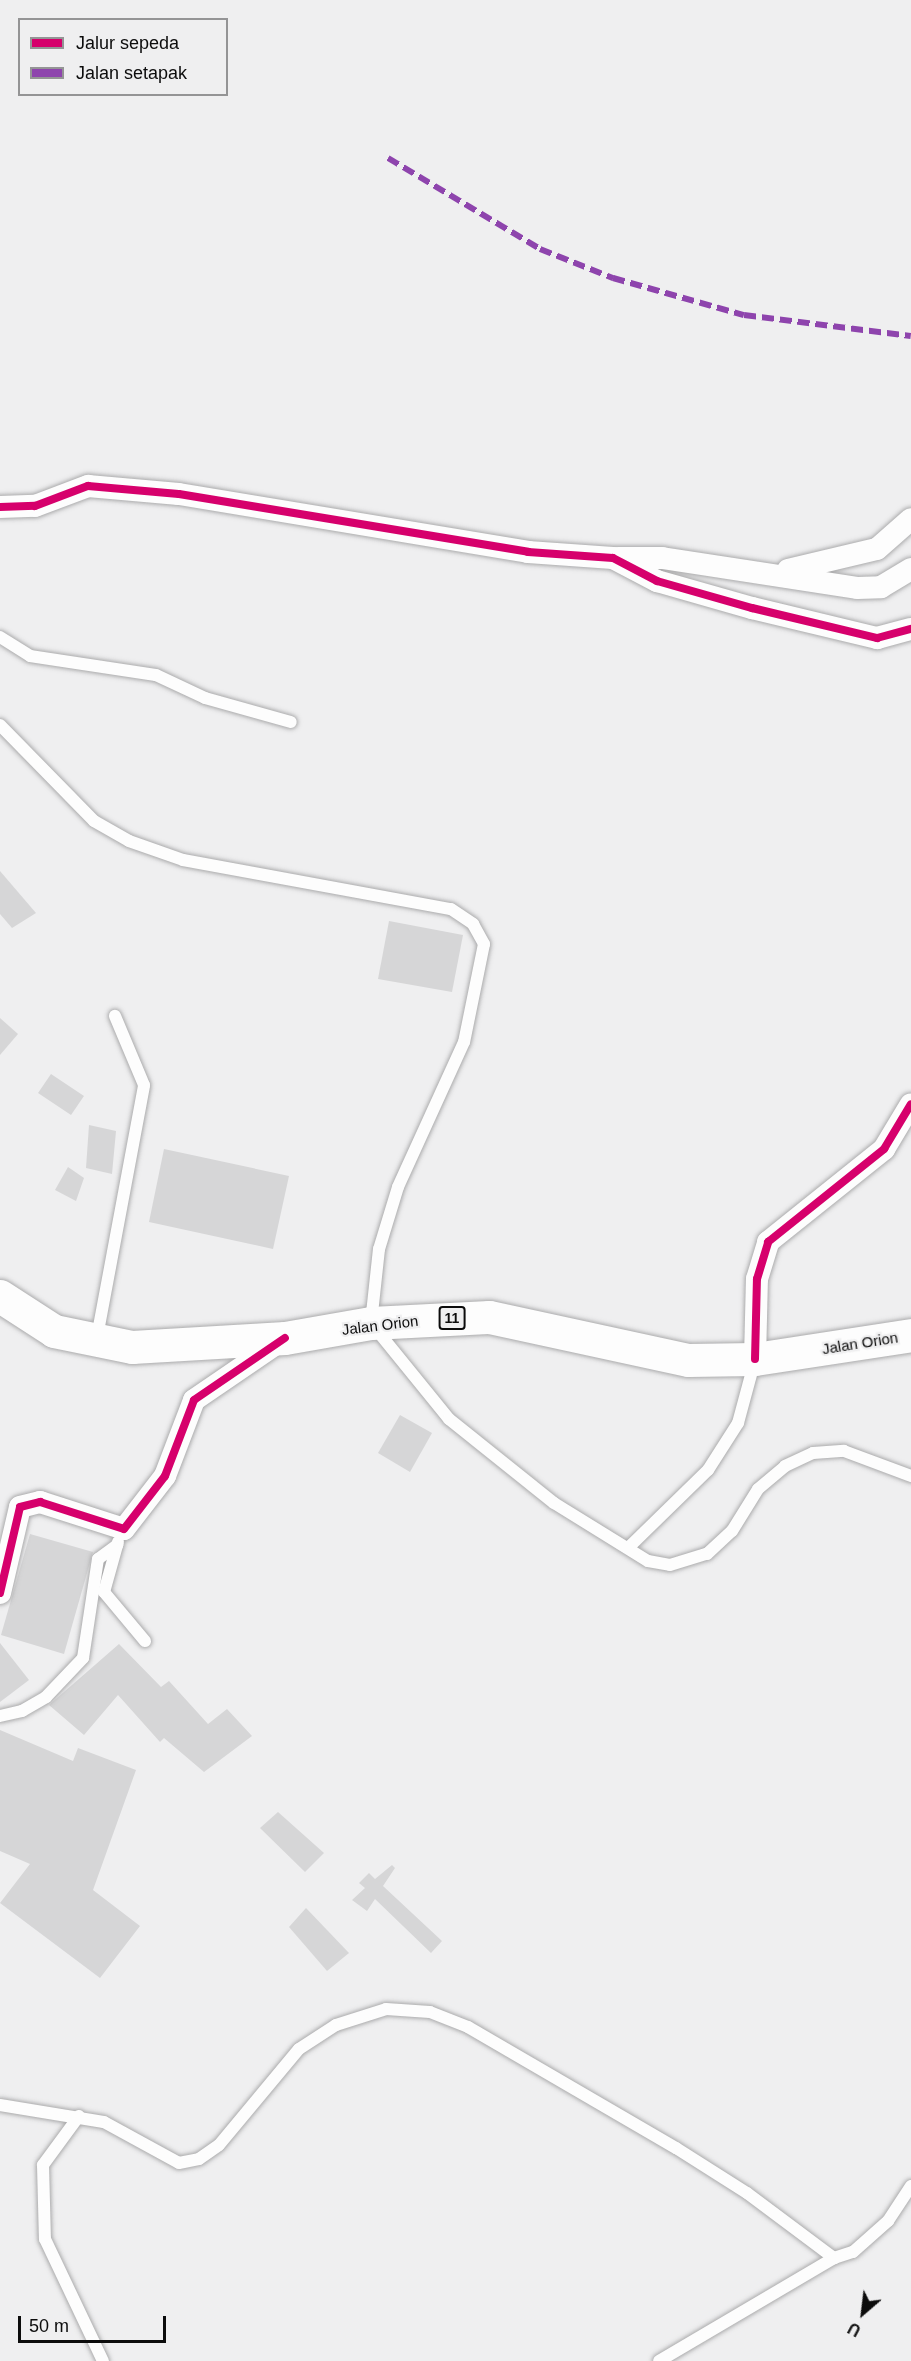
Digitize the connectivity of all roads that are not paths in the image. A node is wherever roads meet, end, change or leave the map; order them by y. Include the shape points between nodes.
1 (0, 507) edge
2 (911, 519) edge
3 (613, 558) junction
4 (911, 569) edge
5 (778, 573) junction
6 (911, 629) edge
7 (0, 637) edge
8 (291, 722) dead end
9 (0, 725) edge
10 (116, 1016) dead end
11 (911, 1104) edge
12 (0, 1296) edge
13 (371, 1323) junction
14 (911, 1335) edge
15 (285, 1338) junction
16 (96, 1342) junction
17 (755, 1359) junction
18 (911, 1476) edge
19 (120, 1537) junction
20 (628, 1548) junction
21 (0, 1593) edge
22 (145, 1641) dead end
23 (0, 1716) edge
24 (0, 2105) edge
25 (79, 2116) junction
26 (911, 2186) edge
27 (834, 2259) junction
28 (103, 2361) edge
29 (659, 2361) edge

1 - 3 street via 35,506 88,486 289,509 528,552
2 - 5 street via 877,549
3 - 5 street via 662,558 734,572
3 - 6 street via 657,581 877,638
4 - 5 street via 881,587 857,588
7 - 8 lane via 30,656 156,675 227,706
9 - 13 lane via 94,821 129,840 183,860 451,909 472,924 483,944 464,1042 398,1187 379,1249
10 - 16 lane via 144,1085
11 - 17 street via 884,1149 768,1242 757,1280
12 - 16 highway, Jalan Orion / 11 via 54,1331
13 - 15 highway, Jalan Orion / 11
13 - 17 highway, Jalan Orion / 11 via 489,1317 641,1353 688,1360
13 - 20 lane via 449,1419 554,1503
14 - 17 highway, Jalan Orion / 11
15 - 16 highway, Jalan Orion / 11 via 176,1346
15 - 19 street via 194,1400 165,1476
17 - 20 lane via 738,1423 708,1470
18 - 20 lane via 844,1451 813,1453 784,1466 758,1489 732,1531 707,1554 670,1565 648,1561
19 - 21 street via 40,1502 26,1503 15,1516
19 - 22 lane via 104,1592
19 - 23 lane via 98,1559 83,1658 46,1697 22,1712
24 - 25 lane
25 - 27 lane via 104,2122 179,2163 199,2159 219,2145 299,2049 336,2025 386,2009 430,2012 468,2027 676,2148 747,2193
25 - 28 lane via 43,2165 45,2239
26 - 27 lane via 888,2221 853,2252
27 - 29 lane

